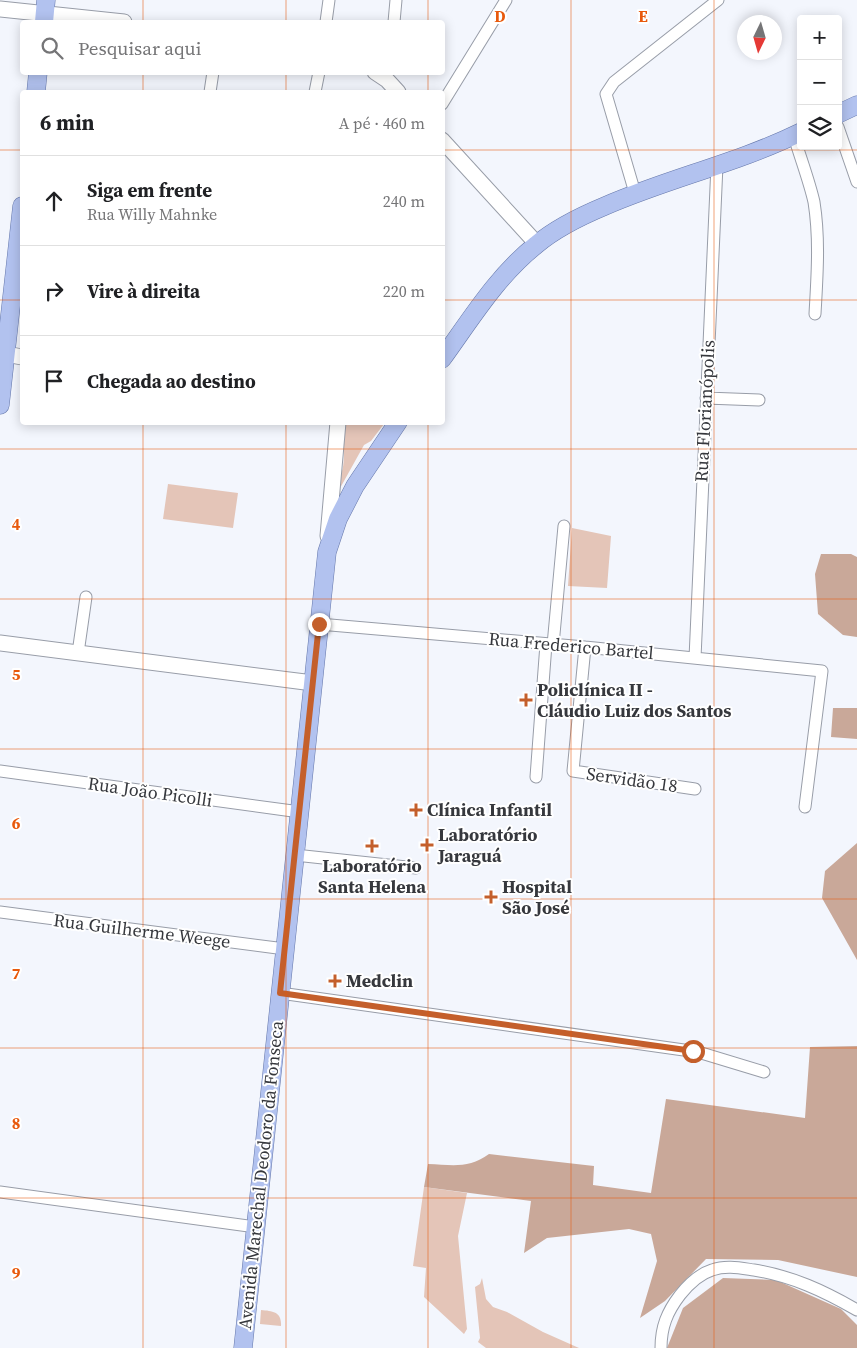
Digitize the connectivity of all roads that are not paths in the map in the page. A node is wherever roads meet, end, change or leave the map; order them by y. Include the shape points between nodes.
1 (329, 0) edge
2 (396, 0) edge
3 (506, 0) edge
4 (718, 0) edge
5 (0, 9) edge
6 (45, 12) edge
7 (108, 20) edge
8 (326, 20) edge
9 (394, 20) edge
10 (38, 75) edge
11 (213, 75) edge
12 (318, 75) edge
13 (383, 75) edge
14 (36, 90) edge
15 (210, 90) edge
16 (315, 90) edge
17 (396, 90) edge
18 (445, 99) edge
19 (857, 105) edge
20 (842, 112) edge
21 (797, 134) edge
22 (842, 139) edge
23 (445, 143) edge
24 (801, 150) edge
25 (717, 165) junction
26 (857, 182) edge
27 (635, 193) junction
28 (20, 229) edge
29 (537, 244) junction
30 (815, 314) dead end
31 (9, 355) edge
32 (445, 355) edge
33 (706, 398) junction
34 (759, 400) dead end
35 (0, 405) edge
36 (338, 425) edge
37 (396, 425) edge
38 (564, 526) dead end
39 (327, 552) junction
40 (86, 597) dead end
41 (319, 624) junction
42 (0, 643) edge
43 (550, 644) junction
44 (585, 647) junction
45 (78, 653) junction
46 (695, 658) junction
47 (313, 683) junction
48 (0, 771) edge
49 (536, 777) dead end
50 (695, 789) dead end
51 (805, 807) dead end
52 (300, 812) junction
53 (295, 855) junction
54 (416, 868) dead end
55 (0, 912) edge
56 (285, 949) junction
57 (280, 993) junction
58 (764, 1072) dead end
59 (0, 1192) edge
60 (256, 1227) junction
61 (857, 1310) edge
62 (243, 1348) edge
63 (661, 1348) edge

1 - 8 street
2 - 9 street
3 - 18 street
4 - 27 street via 614,82 606,94
5 - 6 street
6 - 7 street
10 - 14 main road
11 - 15 street
12 - 16 street
13 - 17 street
19 - 20 main road
21 - 25 main road
22 - 26 street
23 - 29 street
24 - 30 street via 816,223
25 - 27 main road
25 - 33 street, Rua Florianópolis
27 - 29 main road via 586,214
28 - 31 main road
29 - 32 main road via 499,281
31 - 35 main road
33 - 34 street
33 - 46 street, Rua Florianópolis
36 - 39 street
37 - 39 main road, Avenida Marechal Deodoro da Fonseca via 355,486 338,519
38 - 43 street
39 - 41 main road, Avenida Marechal Deodoro da Fonseca
40 - 45 street
41 - 43 street, Rua Frederico Bartel
41 - 47 main road, Avenida Marechal Deodoro da Fonseca
42 - 45 street
43 - 44 street, Rua Frederico Bartel
43 - 49 street
44 - 46 street, Rua Frederico Bartel
44 - 50 street, Servidão 18 via 573,772
45 - 47 street
46 - 51 street, Rua Frederico Bartel via 822,672
47 - 52 main road, Avenida Marechal Deodoro da Fonseca
48 - 52 street, Rua João Picolli
52 - 53 main road, Avenida Marechal Deodoro da Fonseca
53 - 54 street
53 - 56 main road, Avenida Marechal Deodoro da Fonseca
55 - 56 street, Rua Guilherme Weege
56 - 57 main road, Avenida Marechal Deodoro da Fonseca
57 - 58 street via 693,1051
57 - 60 main road, Avenida Marechal Deodoro da Fonseca
59 - 60 street
60 - 62 main road, Avenida Marechal Deodoro da Fonseca
61 - 63 street via 804,1283 771,1273 722,1267 699,1276 672,1305 665,1317

